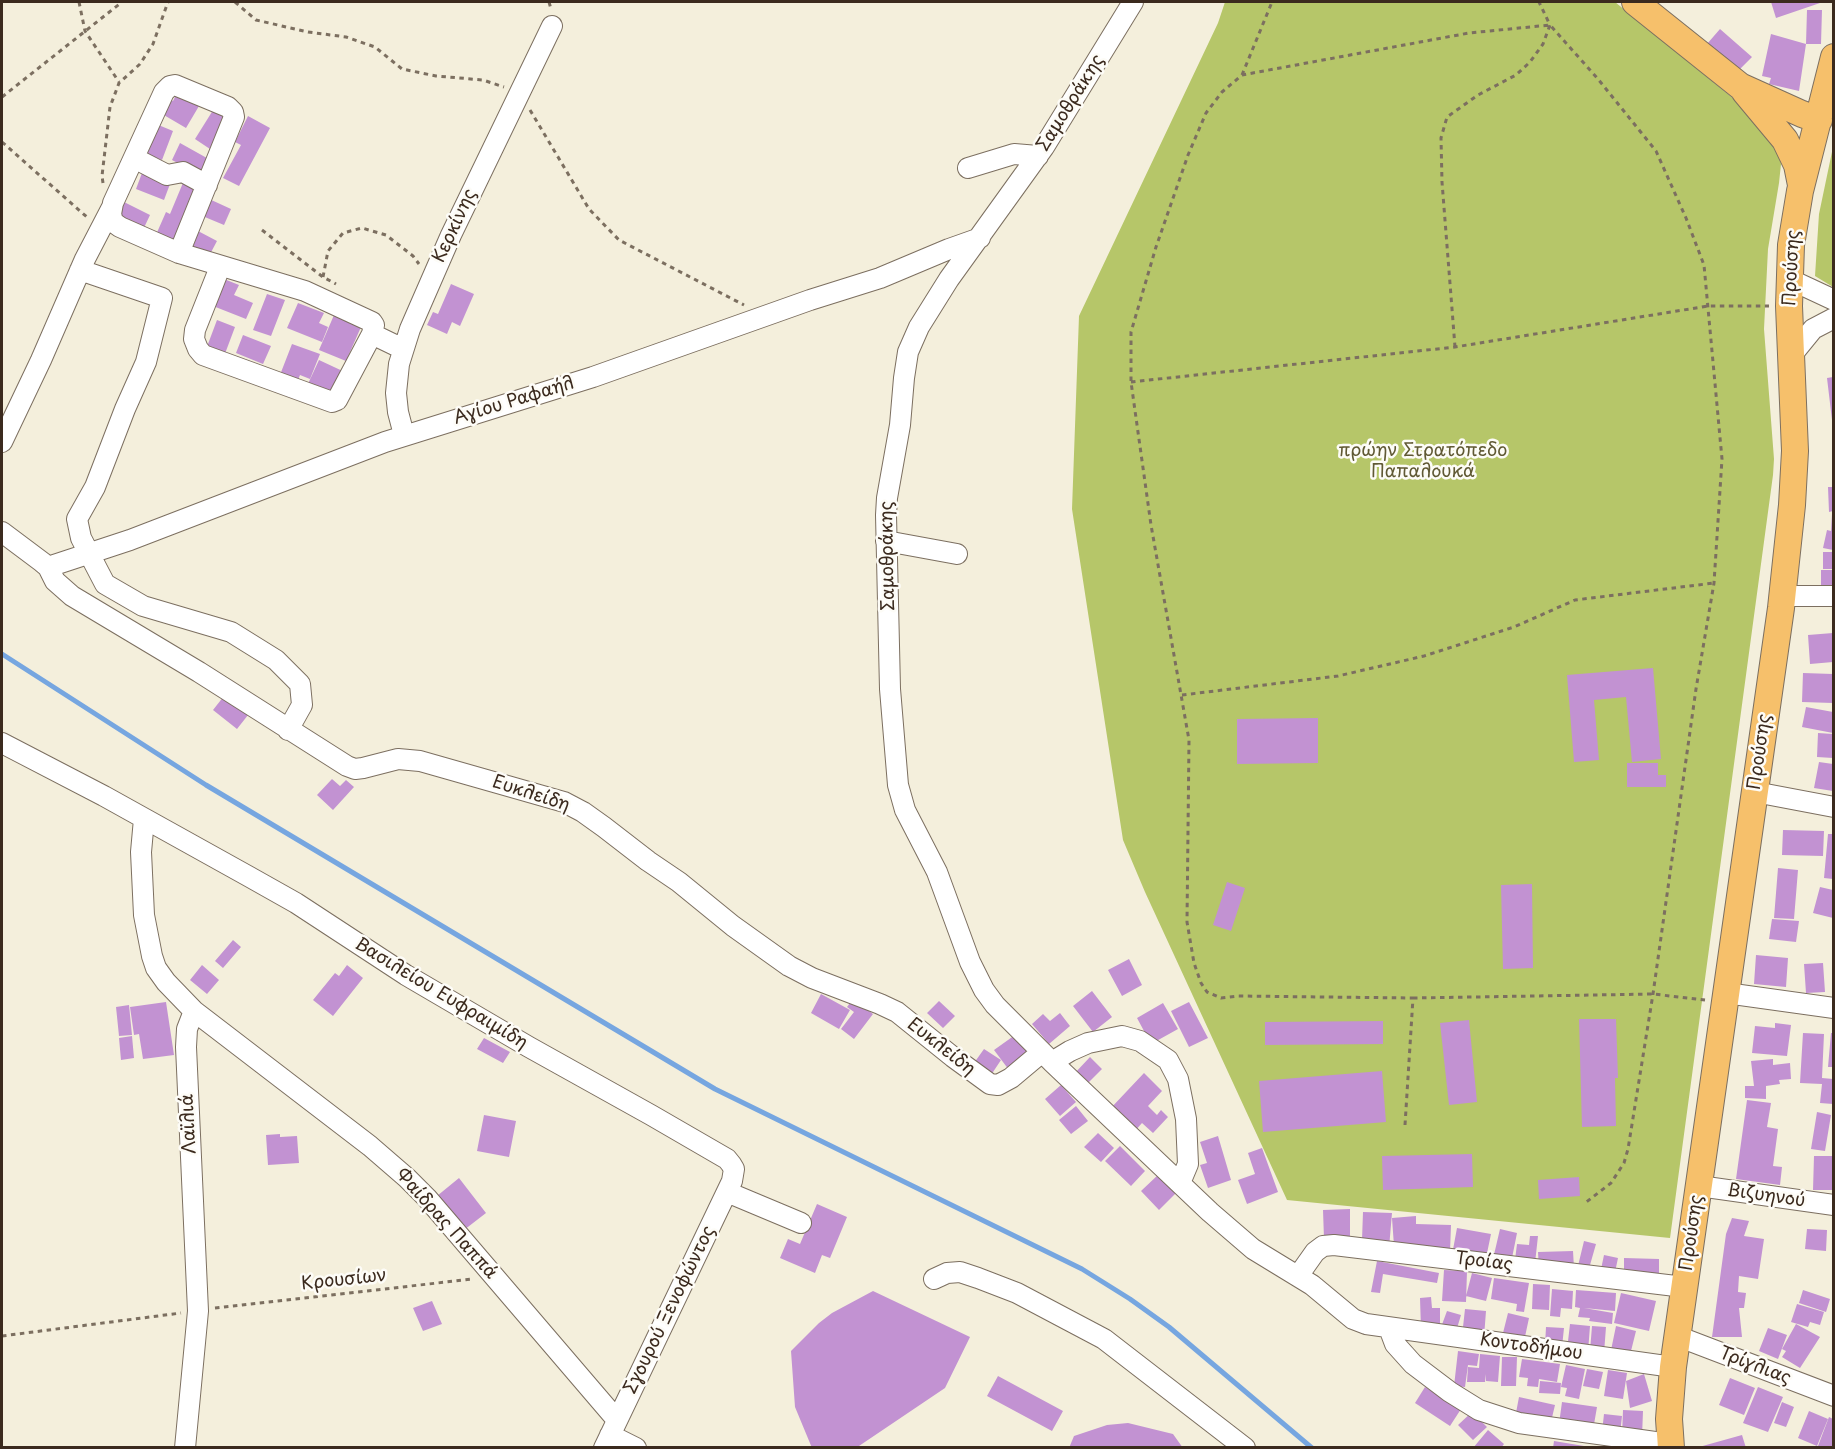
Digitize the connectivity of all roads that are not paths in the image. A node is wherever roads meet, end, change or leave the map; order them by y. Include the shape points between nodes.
1 (1133, 2) edge
2 (1635, 2) edge
3 (552, 26) dead end
4 (1833, 57) edge
5 (1740, 86) junction
6 (1819, 120) junction
7 (1038, 156) junction
8 (134, 158) junction
9 (968, 168) dead end
10 (207, 185) junction
11 (1800, 191) junction
12 (112, 207) junction
13 (980, 238) junction
14 (180, 253) junction
15 (931, 256) junction
16 (220, 267) junction
17 (80, 270) junction
18 (949, 279) junction
19 (1789, 279) junction
20 (1833, 300) edge
21 (1833, 318) edge
22 (372, 334) junction
23 (403, 350) junction
24 (1791, 356) junction
25 (404, 435) junction
26 (2, 442) edge
27 (2, 532) edge
28 (886, 541) junction
29 (90, 554) junction
30 (957, 554) dead end
31 (48, 567) junction
32 (1782, 596) junction
33 (1833, 596) edge
34 (288, 730) junction
35 (2, 743) edge
36 (1755, 792) junction
37 (1833, 807) edge
38 (144, 819) junction
39 (1725, 998) junction
40 (1833, 1008) edge
41 (194, 1011) junction
42 (1047, 1057) junction
43 (734, 1171) joint
44 (1180, 1183) junction
45 (1699, 1186) junction
46 (727, 1192) junction
47 (1833, 1205) edge
48 (801, 1223) dead end
49 (1298, 1276) junction
50 (934, 1279) dead end
51 (1684, 1287) junction
52 (1389, 1328) junction
53 (1677, 1336) junction
54 (1673, 1367) junction
55 (1833, 1396) edge
56 (611, 1434) edge
57 (1660, 1446) edge
58 (186, 1448) edge
59 (636, 1448) edge
60 (1245, 1448) edge

1 - 7 street, Σαμοθράκης
2 - 5 main road
3 - 23 street, Κερκίνης via 430,280
4 - 6 main road, Προύσης
5 - 6 main road
5 - 11 main road via 1785,140 1797,165
6 - 11 main road, Προύσης
7 - 9 street via 1014,154
7 - 13 street, Σαμοθράκης
8 - 10 street via 167,175 183,172
8 - 10 street via 165,91 171,85 181,86 228,107 234,114
8 - 12 street
10 - 14 street
11 - 19 main road, Προύσης
12 - 14 street via 111,219 116,225
12 - 17 street
13 - 15 street, Αγίου Ραφαήλ
13 - 18 street, Σαμοθράκης
14 - 16 street
15 - 18 street
15 - 25 street, Αγίου Ραφαήλ via 880,278 593,377
16 - 22 street via 305,291 372,322
16 - 22 street via 195,330 194,339 203,355 332,402 337,400
17 - 26 street
17 - 29 street via 162,298 146,362 95,488 77,519
18 - 28 street, Σαμοθράκης via 919,327 905,366 900,425 887,498
19 - 20 street
19 - 24 main road, Προύσης
21 - 24 street via 1813,329
22 - 23 street
23 - 25 street, Κερκίνης via 396,393
24 - 32 main road, Προύσης via 1795,465
25 - 29 street, Αγίου Ραφαήλ
27 - 31 street, Ευκλείδη
28 - 30 street
28 - 42 street, Σαμοθράκης via 895,762 905,810 937,872 984,990
29 - 31 street, Αγίου Ραφαήλ
29 - 34 street via 105,584 143,606 231,632 276,660 300,684 302,705
31 - 34 street, Ευκλείδη via 55,581 72,596 165,650
32 - 33 street
32 - 36 main road, Προύσης
34 - 42 street, Ευκλείδη via 352,768 398,759 420,761 564,802 604,826 789,966 897,1012 990,1084 998,1085
35 - 38 street, Βασιλείου Ευφραιμίδη
36 - 37 street
36 - 39 main road, Προύσης
38 - 41 street via 142,885 149,948 166,982
38 - 43 street, Βασιλείου Ευφραιμίδη via 286,898 406,975 727,1159
39 - 40 street
39 - 45 main road, Προύσης
41 - 56 street, Φαίδρας Παππά via 390,1162 427,1198 493,1276
41 - 58 street, Λαϊλιά via 186,1047 198,1311
42 - 44 street
42 - 44 street via 1122,1036 1146,1044 1168,1060 1178,1079 1186,1119 1188,1164
43 - 46 street, Σγουρού Ξενοφώντος
44 - 49 street via 1241,1240
45 - 47 street, Βιζυηνού
45 - 51 main road, Προύσης
46 - 48 street
46 - 56 street, Σγουρού Ξενοφώντος
49 - 51 street, Τροίας via 1315,1252 1334,1245
49 - 52 street via 1353,1318
50 - 60 street via 960,1272 978,1278 1017,1293 1104,1339
51 - 53 main road, Προύσης
52 - 54 street, Κοντοδήμου
52 - 57 street via 1395,1344 1413,1364 1479,1410 1519,1422
53 - 54 main road, Προύσης
53 - 55 street, Τρίγλιας
54 - 57 main road, Προύσης
56 - 59 street

